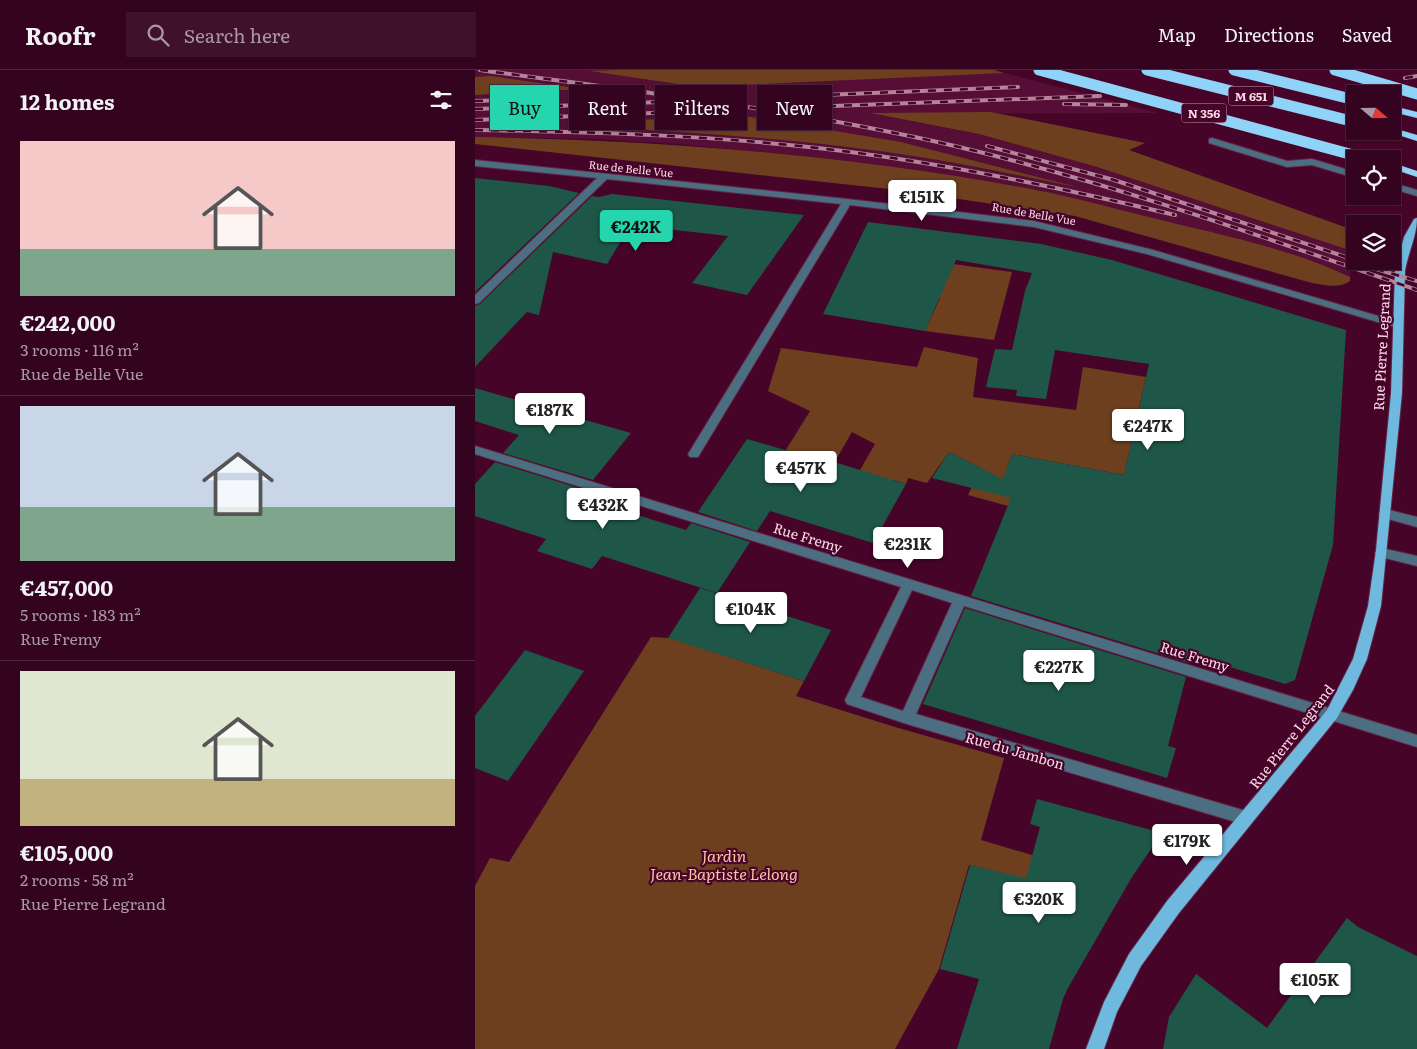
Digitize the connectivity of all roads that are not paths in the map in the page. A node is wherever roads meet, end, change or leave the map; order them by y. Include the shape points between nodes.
1 (1039, 70) edge
2 (1147, 70) edge
3 (1233, 70) edge
4 (1335, 70) edge
5 (1417, 94) edge
6 (1346, 98) edge
7 (1401, 111) edge
8 (1417, 115) edge
9 (1346, 120) edge
10 (1401, 134) edge
11 (1417, 138) edge
12 (1212, 141) dead end
13 (1346, 153) edge
14 (475, 163) edge
15 (1401, 169) edge
16 (1346, 172) edge
17 (1417, 174) edge
18 (604, 178) junction
19 (1401, 188) edge
20 (1417, 193) edge
21 (847, 202) junction
22 (1417, 221) edge
23 (475, 301) edge
24 (1398, 325) junction
25 (475, 450) edge
26 (694, 454) dead end
27 (1385, 514) junction
28 (1417, 522) edge
29 (1381, 553) junction
30 (1417, 561) edge
31 (909, 584) junction
32 (960, 600) junction
33 (1332, 714) junction
34 (907, 718) junction
35 (1417, 741) edge
36 (1247, 818) junction
37 (1095, 1049) edge

1 - 13 highway, N 356, bridge
2 - 9 highway, M 651, bridge
3 - 6 highway, M 651, bridge
4 - 5 highway, bridge
7 - 8 highway
10 - 11 highway
12 - 16 street via 1287,164 1312,162
14 - 18 street, Rue de Belle Vue
15 - 17 highway
18 - 21 street, Rue de Belle Vue
18 - 23 street
19 - 20 street
21 - 24 street, Rue de Belle Vue via 996,218 1062,230 1150,252
21 - 26 street
22 - 24 main road, Rue Pierre Legrand via 1407,239 1401,265
24 - 27 main road, Rue Pierre Legrand via 1398,370
25 - 31 street, Rue Fremy
27 - 28 street
27 - 29 main road, Rue Pierre Legrand
29 - 30 street
29 - 33 main road, Rue Pierre Legrand via 1369,636 1350,686
31 - 32 street, Rue Fremy
31 - 34 street, Rue du Jambon via 849,706
32 - 33 street, Rue Fremy
32 - 34 street
33 - 35 street, Rue Fremy
33 - 36 main road, Rue Pierre Legrand
34 - 36 street, Rue du Jambon
36 - 37 main road, Rue Pierre Legrand via 1173,907 1135,960 1110,1008

